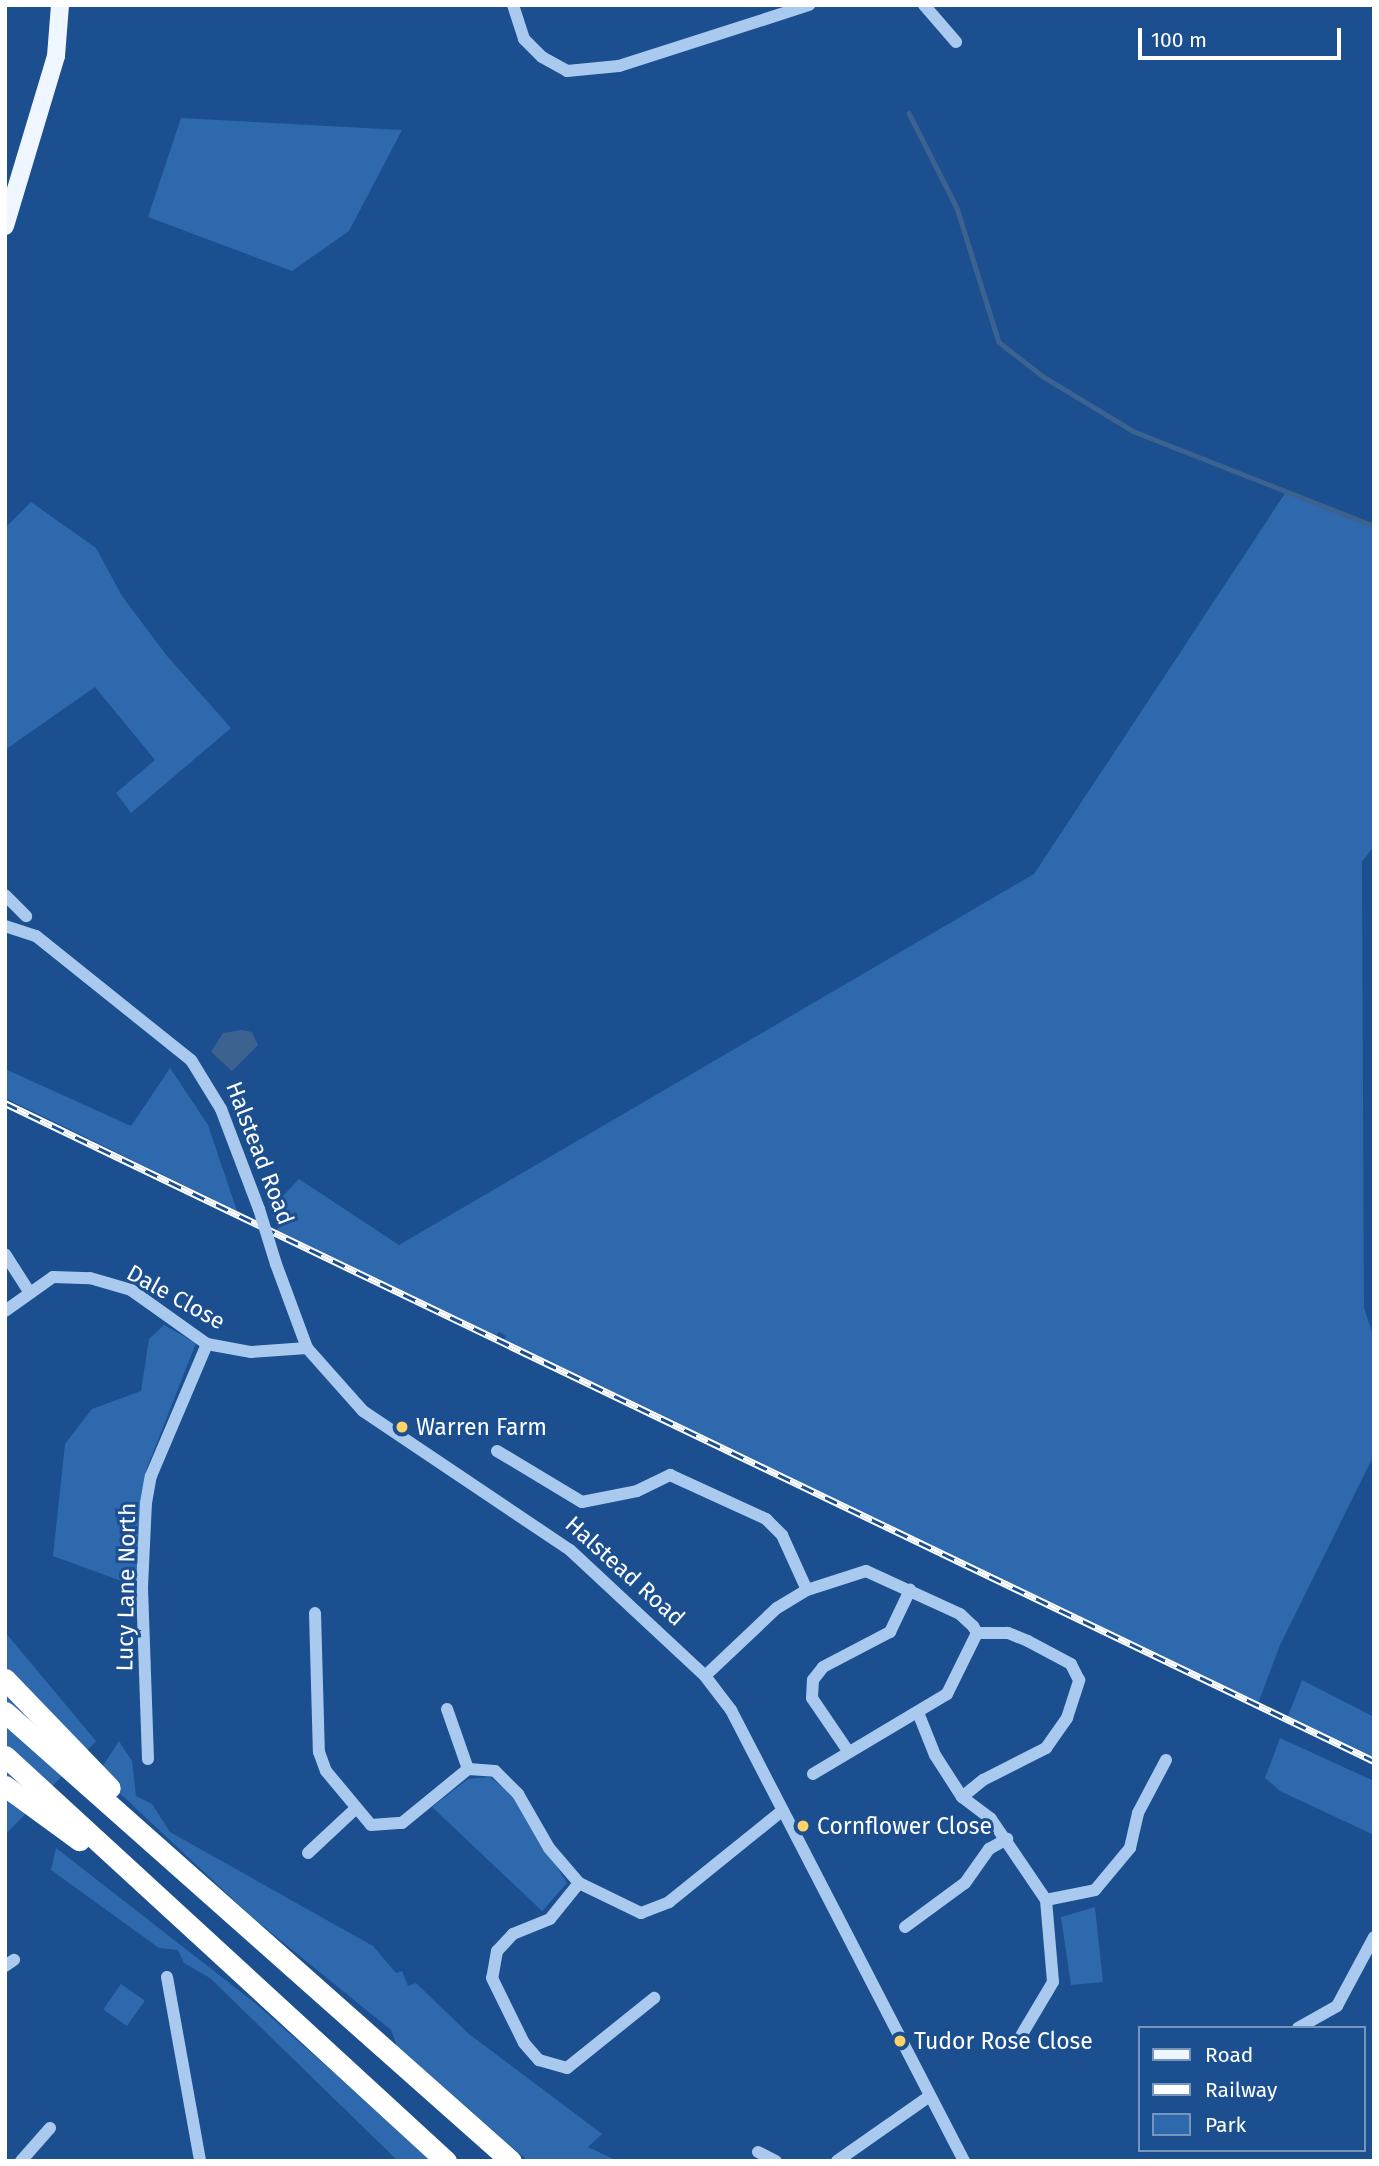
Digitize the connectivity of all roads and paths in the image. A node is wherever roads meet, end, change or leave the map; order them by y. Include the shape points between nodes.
1 (60, 5) edge
2 (513, 5) edge
3 (808, 5) edge
4 (924, 5) edge
5 (956, 42) dead end
6 (5, 226) edge
7 (5, 895) edge
8 (26, 916) dead end
9 (5, 926) edge
10 (5, 1254) edge
11 (28, 1290) junction
12 (5, 1311) edge
13 (206, 1344) junction
14 (307, 1348) junction
15 (496, 1451) dead end
16 (807, 1590) junction
17 (911, 1590) junction
18 (315, 1613) dead end
19 (977, 1633) junction
20 (705, 1676) junction
21 (5, 1679) edge
22 (447, 1709) dead end
23 (5, 1712) edge
24 (919, 1715) junction
25 (848, 1751) junction
26 (5, 1756) edge
27 (148, 1759) dead end
28 (1166, 1760) dead end
29 (468, 1769) junction
30 (813, 1774) dead end
31 (5, 1786) edge
32 (962, 1797) junction
33 (355, 1809) junction
34 (783, 1810) junction
35 (1007, 1839) junction
36 (308, 1853) dead end
37 (196, 1883) junction
38 (579, 1883) junction
39 (146, 1888) junction
40 (1046, 1900) junction
41 (905, 1927) dead end
42 (1374, 1937) edge
43 (167, 1978) dead end
44 (654, 1998) dead end
45 (1302, 2026) edge
46 (1018, 2041) dead end
47 (930, 2096) junction
48 (50, 2128) dead end
49 (758, 2152) dead end
50 (21, 2161) edge
51 (200, 2161) edge
52 (446, 2161) edge
53 (511, 2161) edge
54 (776, 2161) edge
55 (836, 2161) edge
56 (964, 2161) edge

1 - 6 main road via 56,57
2 - 3 street via 524,39 567,71 619,66
4 - 5 street
7 - 8 street
9 - 14 street, Halstead Road, bridge via 36,936 191,1060 221,1109
10 - 11 street
11 - 12 street, Dale Close
11 - 13 street, Dale Close via 53,1277 90,1278 131,1290
13 - 14 street, Dale Close via 251,1352
13 - 27 street, Lucy Lane North via 150,1476 146,1503 142,1587
14 - 20 street, Halstead Road via 383,1427 570,1550
15 - 16 street via 582,1502 637,1491 670,1475 766,1519 782,1535
16 - 17 street via 866,1571
16 - 20 street via 777,1608
17 - 19 street via 960,1614
17 - 25 street via 890,1632 823,1667 813,1680 812,1698
18 - 33 street via 319,1752 326,1771
19 - 24 street via 947,1695
19 - 32 street via 1008,1633 1071,1664 1079,1679 1078,1695 1046,1748 982,1780
20 - 34 street, Halstead Road via 731,1710
21 - 37 highway
22 - 29 street
23 - 37 highway
24 - 25 street
24 - 32 street
25 - 30 street
26 - 39 highway
28 - 40 street via 1138,1812 1130,1848 1095,1890
29 - 33 street via 401,1824 371,1825
29 - 38 street via 495,1771 507,1779 549,1848
31 - 39 highway
32 - 35 street via 991,1819
33 - 36 street
34 - 38 street via 654,1910 641,1913 617,1906
34 - 47 street, Halstead Road
35 - 40 street
35 - 41 street via 989,1849 965,1883
37 - 53 highway
38 - 44 street via 550,1919 513,1934 497,1951 492,1978 524,2043 539,2060 567,2068
39 - 52 highway
40 - 46 street via 1053,1982
42 - 45 street via 1337,2006
43 - 51 street
47 - 55 street
47 - 56 street, Halstead Road
48 - 50 street
49 - 54 street

